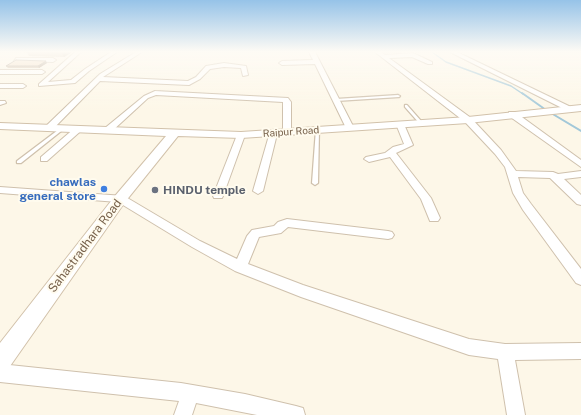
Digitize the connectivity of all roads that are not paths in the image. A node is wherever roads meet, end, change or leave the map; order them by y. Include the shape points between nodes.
1 (15, 71) edge
2 (57, 71) edge
3 (85, 71) edge
4 (107, 71) edge
5 (204, 71) edge
6 (245, 71) edge
7 (321, 71) edge
8 (403, 71) edge
9 (494, 71) edge
10 (42, 72) dead end
11 (245, 75) dead end
12 (99, 79) junction
13 (0, 86) edge
14 (23, 86) dead end
15 (398, 96) dead end
16 (336, 100) junction
17 (406, 106) dead end
18 (576, 109) edge
19 (512, 114) junction
20 (468, 120) junction
21 (421, 123) junction
22 (400, 124) junction
23 (0, 126) edge
24 (49, 128) junction
25 (63, 128) junction
26 (350, 128) junction
27 (79, 129) junction
28 (108, 130) junction
29 (317, 130) junction
30 (287, 132) junction
31 (174, 133) junction
32 (202, 134) junction
33 (273, 134) junction
34 (241, 135) junction
35 (158, 153) junction
36 (392, 154) junction
37 (44, 159) dead end
38 (369, 159) dead end
39 (19, 162) dead end
40 (581, 164) edge
41 (514, 174) junction
42 (581, 174) edge
43 (558, 178) junction
44 (315, 183) dead end
45 (0, 190) edge
46 (258, 191) dead end
47 (218, 196) dead end
48 (120, 199) junction
49 (581, 201) edge
50 (434, 218) dead end
51 (388, 235) dead end
52 (240, 267) junction
53 (581, 279) edge
54 (581, 351) edge
55 (505, 352) junction
56 (0, 361) edge
57 (0, 373) edge
58 (190, 394) junction
59 (183, 415) edge
60 (296, 415) edge
61 (516, 415) edge

1 - 10 street
2 - 3 street via 41,85 73,82
4 - 12 street
5 - 12 street via 189,82
6 - 11 street
7 - 16 street
8 - 20 street
9 - 18 street
12 - 24 street
13 - 14 street
15 - 16 lane
16 - 26 street
17 - 21 lane
18 - 19 main road, Raipur Road
19 - 20 main road, Raipur Road
19 - 40 street
20 - 21 main road, Raipur Road
20 - 41 street via 498,152
21 - 22 main road, Raipur Road
22 - 26 main road, Raipur Road
22 - 36 street via 409,144
23 - 24 main road, Raipur Road
24 - 25 main road, Raipur Road
25 - 27 main road, Raipur Road
25 - 39 lane
26 - 29 main road, Raipur Road
27 - 28 main road, Raipur Road
27 - 37 street
28 - 30 street via 148,95 158,93 286,100
28 - 31 main road, Raipur Road
29 - 30 main road, Raipur Road
29 - 44 lane
30 - 33 main road, Raipur Road
31 - 32 main road, Raipur Road
31 - 35 main road, Sahastradhara Road
32 - 34 main road, Raipur Road
32 - 35 main road
33 - 34 main road, Raipur Road
33 - 46 street
34 - 47 street
35 - 48 main road, Sahastradhara Road
36 - 38 street
36 - 50 street via 423,193
41 - 43 street via 548,174
41 - 53 street via 518,193 527,208
42 - 43 street
43 - 49 street
45 - 48 street
48 - 52 street
48 - 56 main road, Sahastradhara Road
51 - 52 street via 287,223 277,230 256,233
52 - 55 street via 301,291 469,347
54 - 55 street
55 - 61 street
57 - 58 street
58 - 59 street
58 - 60 street

